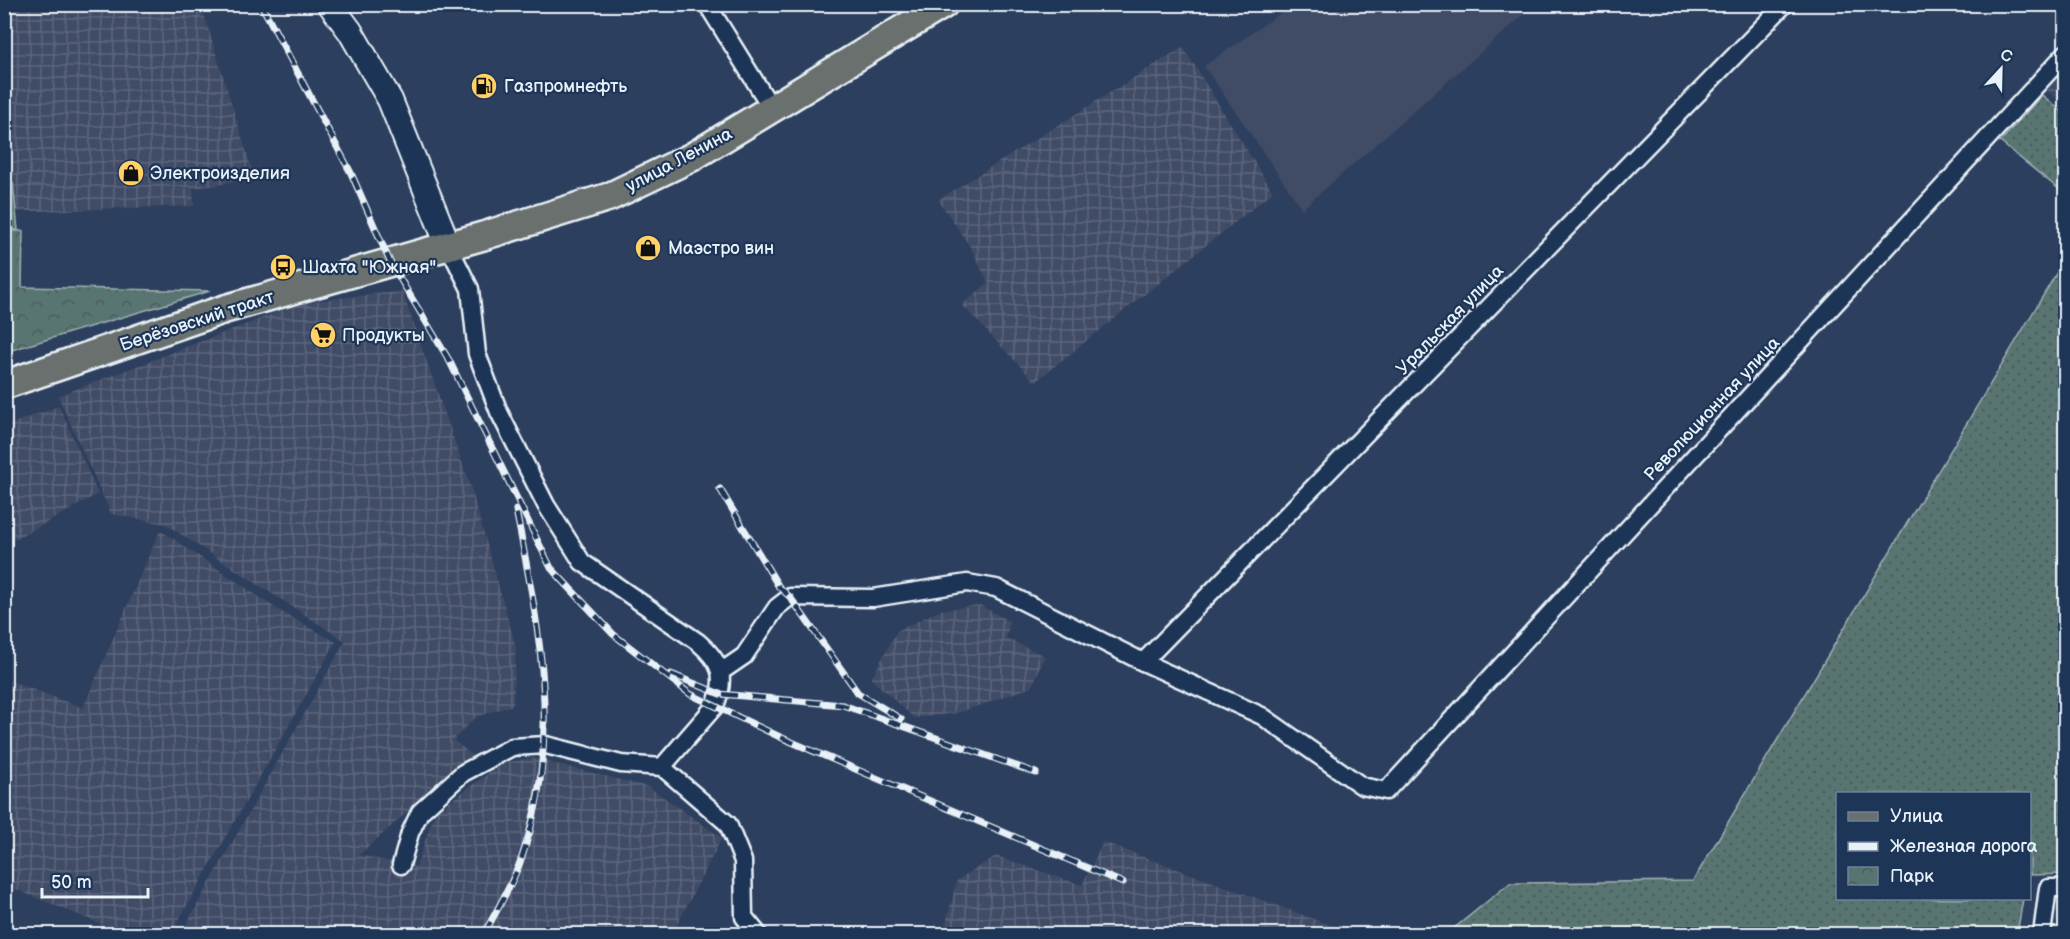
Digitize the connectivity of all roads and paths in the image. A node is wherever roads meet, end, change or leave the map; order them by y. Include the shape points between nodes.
1 (330, 4) edge
2 (707, 4) edge
3 (944, 4) edge
4 (1785, 4) edge
5 (2066, 53) edge
6 (772, 109) junction
7 (448, 245) junction
8 (390, 262) joint
9 (4, 385) edge
10 (1143, 662) junction
11 (722, 671) junction
12 (662, 766) junction
13 (401, 865) dead end
14 (2066, 888) edge
15 (758, 934) edge
16 (2042, 934) edge

1 - 7 street via 390,100
2 - 6 street
3 - 6 main road, улица Ленина
4 - 10 street, Уральская улица
5 - 10 street, Революционная улица via 1386,791 1362,786 1262,716
6 - 7 main road, улица Ленина via 692,157 609,197
7 - 8 main road, улица Ленина
7 - 11 street via 470,289 477,354 499,412 546,505 582,562 698,642 713,655
8 - 9 main road, Берёзовский тракт via 225,309
10 - 11 street via 996,588 967,583 873,598 790,597 777,607 744,656
11 - 12 street via 715,706
12 - 13 street via 621,764 546,745 512,747 463,773 420,812
12 - 15 street via 728,825 743,861 744,917
14 - 16 street via 2048,888

